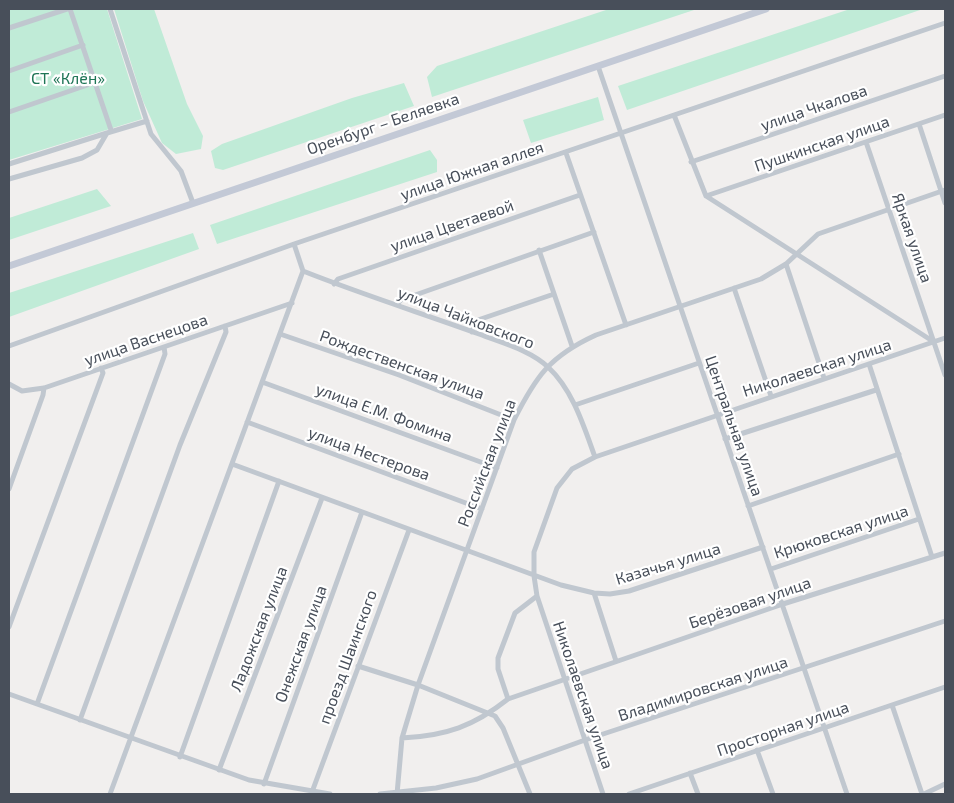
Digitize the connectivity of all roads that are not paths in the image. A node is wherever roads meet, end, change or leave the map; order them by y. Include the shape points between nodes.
1 (69, 9) edge
2 (110, 9) edge
3 (766, 9) edge
4 (945, 23) edge
5 (9, 28) edge
6 (83, 44) junction
7 (598, 66) junction
8 (9, 71) edge
9 (945, 76) edge
10 (96, 82) junction
11 (9, 112) edge
12 (674, 115) junction
13 (945, 115) edge
14 (147, 121) junction
15 (919, 124) junction
16 (109, 131) junction
17 (622, 134) junction
18 (866, 142) junction
19 (566, 153) junction
20 (692, 162) junction
21 (9, 164) edge
22 (9, 179) edge
23 (943, 190) edge
24 (580, 195) junction
25 (706, 196) junction
26 (193, 203) junction
27 (945, 203) edge
28 (888, 209) junction
29 (594, 232) junction
30 (294, 244) junction
31 (539, 250) junction
32 (794, 254) junction
33 (786, 264) junction
34 (9, 266) edge
35 (303, 271) junction
36 (334, 284) junction
37 (734, 288) junction
38 (554, 294) junction
39 (292, 303) junction
40 (398, 304) junction
41 (681, 306) junction
42 (626, 325) junction
43 (225, 326) junction
44 (472, 332) junction
45 (280, 334) junction
46 (945, 338) edge
47 (934, 342) junction
48 (9, 346) edge
49 (572, 346) junction
50 (164, 347) junction
51 (699, 363) junction
52 (869, 364) junction
53 (548, 366) junction
54 (101, 368) junction
55 (945, 375) edge
56 (824, 378) junction
57 (262, 382) junction
58 (9, 384) edge
59 (44, 388) junction
60 (876, 390) junction
61 (770, 396) junction
62 (575, 405) junction
63 (716, 414) junction
64 (514, 420) junction
65 (247, 422) junction
66 (725, 440) junction
67 (899, 454) junction
68 (595, 457) junction
69 (232, 464) junction
70 (497, 468) junction
71 (279, 481) junction
72 (9, 489) edge
73 (322, 498) junction
74 (748, 506) junction
75 (482, 509) junction
76 (362, 512) junction
77 (920, 520) junction
78 (408, 530) junction
79 (763, 547) junction
80 (466, 551) junction
81 (945, 553) edge
82 (932, 557) junction
83 (771, 569) junction
84 (534, 576) junction
85 (594, 593) junction
86 (537, 596) junction
87 (783, 604) junction
88 (945, 621) edge
89 (9, 628) edge
90 (616, 661) junction
91 (358, 666) junction
92 (804, 669) junction
93 (564, 680) junction
94 (418, 686) junction
95 (945, 687) edge
96 (9, 694) edge
97 (508, 699) junction
98 (36, 704) junction
99 (892, 705) junction
100 (490, 713) junction
101 (80, 720) junction
102 (824, 728) junction
103 (130, 738) junction
104 (402, 738) junction
105 (585, 740) junction
106 (758, 750) junction
107 (180, 757) junction
108 (518, 763) junction
109 (219, 770) junction
110 (690, 773) junction
111 (264, 784) junction
112 (945, 784) edge
113 (312, 792) junction
114 (110, 794) edge
115 (330, 794) edge
116 (380, 794) edge
117 (397, 794) edge
118 (530, 794) edge
119 (603, 794) edge
120 (629, 794) edge
121 (698, 794) edge
122 (773, 794) edge
123 (847, 794) edge
124 (923, 794) edge

1 - 5 street
1 - 6 street
2 - 14 street
3 - 7 main road, Оренбург – Беляевка
4 - 12 street, улица Южная аллея
6 - 8 street
6 - 10 street
7 - 17 street, Центральная улица
7 - 26 main road, Оренбург – Беляевка
9 - 20 street, улица Чкалова
10 - 11 street
10 - 16 street
12 - 17 street, улица Южная аллея
12 - 20 street
13 - 15 street, Пушкинская улица
14 - 16 street
14 - 26 street via 161,149 181,171
15 - 18 street, Пушкинская улица
15 - 23 street
16 - 21 street
16 - 22 street via 97,150 82,158
17 - 19 street, улица Южная аллея
17 - 41 street, Центральная улица
18 - 25 street, Пушкинская улица
18 - 28 street, Яркая улица
19 - 24 street
19 - 30 street, улица Южная аллея
20 - 25 street
23 - 27 street
23 - 28 street, Российская улица
24 - 29 street
24 - 36 street, улица Цветаевой via 338,279
25 - 32 street
26 - 34 main road, Оренбург – Беляевка
28 - 32 street, Российская улица via 818,234
28 - 47 street, Яркая улица
29 - 31 street
29 - 42 street
30 - 35 street
30 - 48 street, улица Южная аллея
31 - 38 street
31 - 40 street via 401,300
32 - 33 street, Российская улица
32 - 47 street
33 - 37 street, Российская улица via 761,279
33 - 56 street
35 - 36 street, улица Чайковского
35 - 39 street
36 - 40 street, улица Чайковского
37 - 41 street, Российская улица
37 - 61 street
38 - 44 street via 475,321
38 - 49 street
39 - 43 street, улица Васнецова
39 - 45 street
40 - 44 street, улица Чайковского
41 - 42 street, Российская улица
41 - 51 street, Центральная улица
42 - 49 street, Российская улица
43 - 50 street, улица Васнецова
43 - 101 street via 226,332 180,445
44 - 53 street, улица Чайковского via 514,347
45 - 57 street
45 - 64 street, Рождественская улица
46 - 47 street, Николаевская улица
47 - 52 street, Николаевская улица
47 - 55 street, Яркая улица
49 - 53 street, Российская улица
50 - 54 street, улица Васнецова
50 - 98 street via 165,354
51 - 62 street
51 - 63 street, Центральная улица
52 - 56 street, Николаевская улица
52 - 60 street
53 - 62 street, улица Чайковского
53 - 64 street, Российская улица via 529,389
54 - 59 street, улица Васнецова
54 - 89 street via 103,373
56 - 61 street, Николаевская улица
57 - 65 street
57 - 70 street, улица Е.М. Фомина
58 - 59 street, улица Васнецова via 22,391
59 - 72 street
60 - 66 street
60 - 67 street
61 - 63 street, Николаевская улица
62 - 68 street, улица Чайковского
63 - 66 street, Центральная улица
63 - 68 street, Николаевская улица
64 - 70 street, Российская улица
65 - 69 street
65 - 75 street, улица Нестерова
66 - 74 street, Центральная улица
67 - 74 street
67 - 77 street
68 - 84 street, Николаевская улица via 572,469 557,488 534,552
69 - 71 street
69 - 103 street
70 - 75 street, Российская улица
71 - 73 street
71 - 107 street
73 - 76 street
73 - 109 street, Ладожская улица
74 - 79 street, Центральная улица
75 - 80 street, Российская улица
76 - 78 street
76 - 111 street, Онежская улица
77 - 82 street
77 - 83 street, Крюковская улица
78 - 80 street
78 - 91 street, проезд Шаинского
79 - 83 street, Центральная улица
79 - 85 street, Казачья улица via 629,591
80 - 84 street, Казачья улица
80 - 94 street, Российская улица
81 - 82 street, Берёзовая улица
82 - 87 street, Берёзовая улица
83 - 87 street, Центральная улица
84 - 85 street, Казачья улица
84 - 86 street, Николаевская улица
85 - 90 street
86 - 93 street, Николаевская улица
86 - 97 street via 515,612 498,658 498,669
87 - 90 street, Берёзовая улица
87 - 92 street, Центральная улица
88 - 92 street, Владимировская улица
90 - 93 street, Берёзовая улица
91 - 94 street
91 - 113 street, проезд Шаинского
92 - 102 street, Центральная улица
92 - 105 street, Владимировская улица
93 - 97 street, Берёзовая улица
93 - 105 street, Николаевская улица
94 - 100 street
94 - 104 street, Российская улица
95 - 99 street, Просторная улица
96 - 98 street
97 - 100 street, Берёзовая улица
98 - 101 street
99 - 102 street, Просторная улица
99 - 124 street
100 - 104 street, Берёзовая улица via 454,731
100 - 108 street via 498,720
101 - 103 street
102 - 106 street, Просторная улица
102 - 123 street, Центральная улица
103 - 107 street
103 - 114 street
104 - 117 street, Российская улица
105 - 108 street, Владимировская улица
105 - 119 street, Николаевская улица
106 - 110 street, Просторная улица
106 - 122 street
107 - 109 street
108 - 117 street, Владимировская улица via 456,784
108 - 118 street
109 - 111 street
110 - 120 street, Просторная улица
110 - 121 street
111 - 113 street
112 - 124 street
113 - 115 street
116 - 117 street, Владимировская улица

